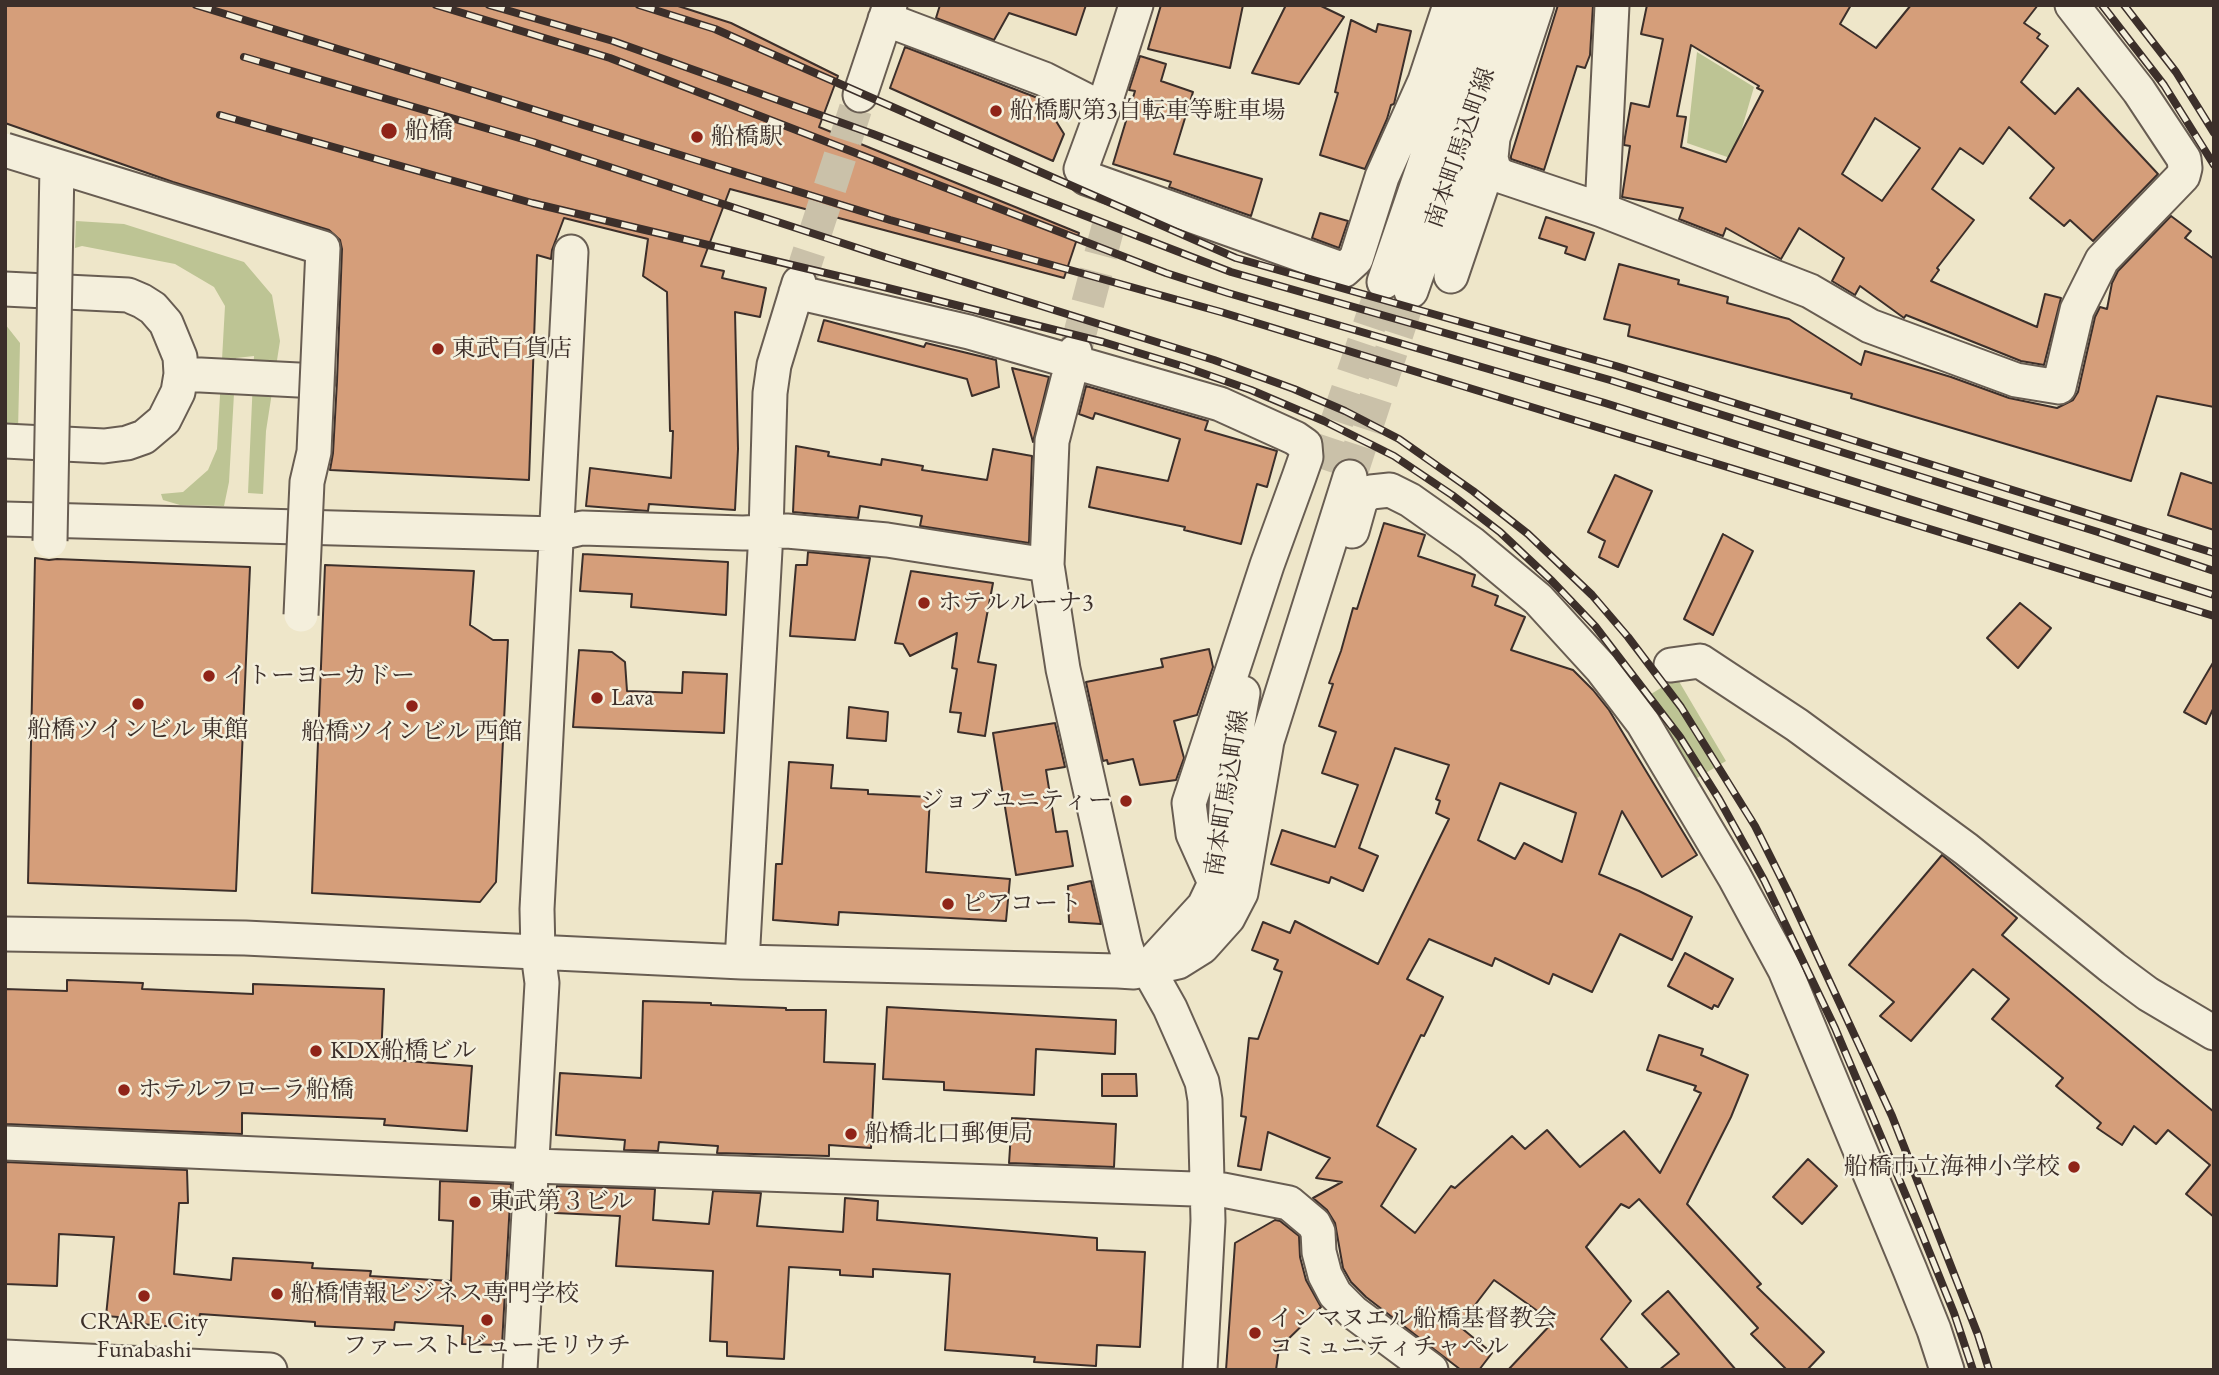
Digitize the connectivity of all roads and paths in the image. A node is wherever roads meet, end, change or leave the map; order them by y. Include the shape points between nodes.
1 (1136, 5) edge
2 (1450, 5) edge
3 (1479, 5) edge
4 (1511, 5) edge
5 (1537, 5) edge
6 (1612, 5) edge
7 (2071, 5) edge
8 (887, 12) edge
9 (860, 95) tunnel mouth
10 (1103, 109) junction
11 (5, 150) edge
12 (1491, 158) junction
13 (57, 166) junction
14 (1602, 210) junction
15 (571, 252) dead end
16 (1451, 276) dead end
17 (5, 289) edge
18 (54, 291) junction
19 (1074, 357) junction
20 (181, 374) junction
21 (318, 381) junction
22 (5, 441) edge
23 (52, 443) junction
24 (5, 519) edge
25 (766, 533) junction
26 (556, 534) junction
27 (5, 540) edge
28 (50, 541) junction
29 (303, 548) junction
30 (1047, 565) junction
31 (301, 615) dead end
32 (1671, 665) dead end
33 (1267, 741) junction
34 (1215, 883) junction
35 (5, 934) edge
36 (538, 953) junction
37 (742, 961) junction
38 (1141, 970) junction
39 (2214, 1033) edge
40 (5, 1143) edge
41 (534, 1166) junction
42 (1207, 1190) junction
43 (5, 1357) edge
44 (270, 1370) edge
45 (520, 1370) edge
46 (1200, 1370) edge
47 (1431, 1370) edge
48 (1947, 1370) edge

1 - 10 street
2 - 10 street via 1425,81 1382,177 1356,259 1344,270 1117,194 1086,178 1081,169
3 - 4 street, 南本町馬込町線 via 1398,286
5 - 12 street
6 - 14 street
7 - 14 street via 2139,91 2184,159 2185,168 2183,176 2102,260 2077,310 2059,387 2016,380 1870,326 1810,291
8 - 9 street
8 - 10 street
11 - 13 street, bridge
12 - 14 street via 1501,176
12 - 16 street
13 - 18 street, bridge
13 - 21 street, bridge via 323,248
15 - 26 street
17 - 18 street
18 - 20 street via 128,295 153,308 166,323 180,357
18 - 23 street, bridge
19 - 25 street via 797,287 770,393
19 - 30 street via 1052,441
19 - 34 street via 1220,404 1305,446 1189,803 1193,834
20 - 21 street
20 - 23 street via 164,420 144,437 104,446
21 - 29 street, bridge
22 - 23 street
23 - 28 street, bridge
24 - 26 street
25 - 26 street via 582,528
25 - 30 street via 887,540
25 - 37 street
26 - 36 street
27 - 28 street
28 - 29 street
29 - 31 street, bridge
30 - 38 street via 1063,669 1125,944
32 - 39 street via 1700,660 1797,725 1966,849 2122,975
33 - 34 street, 南本町馬込町線 via 1336,473 1242,696 1227,789 1224,848
33 - 38 street, 南本町馬込町線 via 1241,893 1228,918 1202,947 1178,962
33 - 48 street via 1296,708 1361,499 1371,492 1390,490 1410,500 1471,542 1538,599 1643,723 1785,970 1920,1294
34 - 38 street, 南本町馬込町線 via 1205,906
35 - 36 street via 245,938
36 - 37 street
36 - 41 street via 542,983
37 - 38 street
38 - 42 street via 1170,1008 1202,1082
40 - 41 street
41 - 42 street
41 - 45 street
42 - 46 street
42 - 47 street via 1289,1203 1314,1224 1325,1275 1335,1294
43 - 44 street

